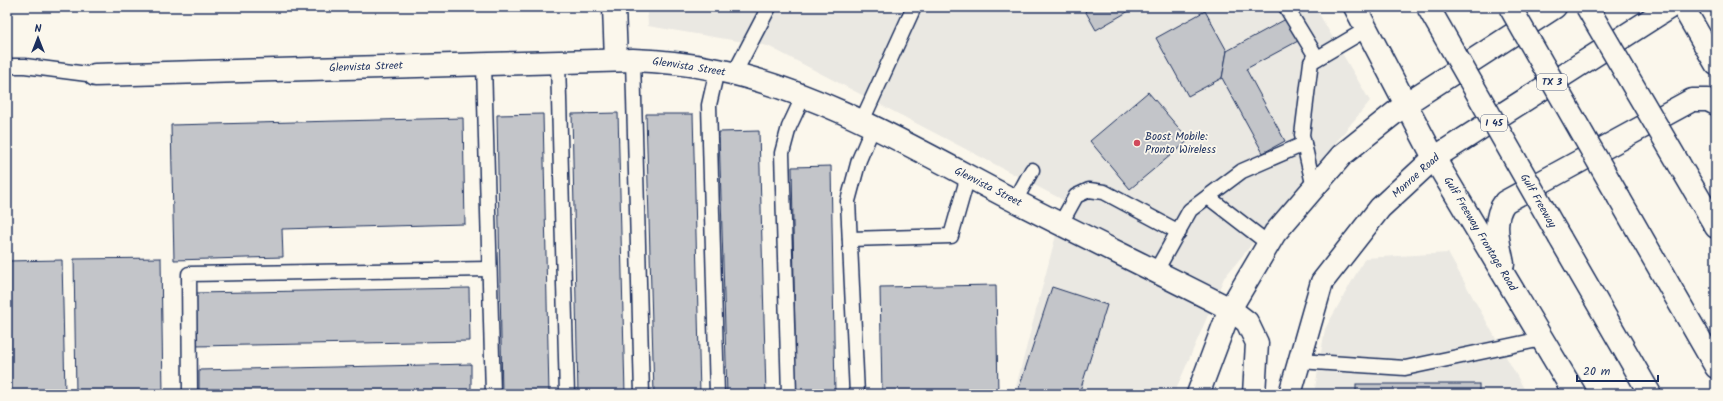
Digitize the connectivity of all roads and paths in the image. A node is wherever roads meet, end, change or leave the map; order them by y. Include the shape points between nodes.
1 (614, 7) edge
2 (769, 7) edge
3 (914, 7) edge
4 (1286, 7) edge
5 (1355, 7) edge
6 (1428, 7) edge
7 (1510, 7) edge
8 (1555, 7) edge
9 (1587, 7) edge
10 (1670, 7) edge
11 (1683, 7) edge
12 (1367, 29) junction
13 (1317, 58) junction
14 (625, 60) junction
15 (558, 62) junction
16 (484, 64) junction
17 (1716, 64) edge
18 (7, 66) edge
19 (726, 72) junction
20 (96, 74) joint
21 (804, 97) junction
22 (1407, 103) junction
23 (1716, 104) edge
24 (868, 124) junction
25 (1304, 144) junction
26 (1434, 158) junction
27 (1032, 170) dead end
28 (968, 176) junction
29 (1314, 188) junction
30 (1208, 197) junction
31 (1014, 200) junction
32 (1061, 223) junction
33 (1716, 227) edge
34 (1179, 232) junction
35 (850, 239) junction
36 (1269, 244) junction
37 (489, 269) junction
38 (1156, 271) junction
39 (1505, 275) junction
40 (1230, 309) junction
41 (1542, 339) junction
42 (1299, 361) junction
43 (1716, 367) edge
44 (190, 394) edge
45 (493, 394) edge
46 (568, 394) edge
47 (642, 394) edge
48 (717, 394) edge
49 (789, 394) edge
50 (856, 394) edge
51 (1198, 394) edge
52 (1254, 394) edge
53 (1290, 394) edge
54 (1575, 394) edge
55 (1650, 394) edge

1 - 14 main road
2 - 19 lane
3 - 24 lane
4 - 13 lane
5 - 12 main road, Gulf Freeway Frontage Road
6 - 55 main road, Gulf Freeway / I 45, bridge
7 - 43 main road, bridge
8 - 22 main road
9 - 33 main road, bridge
10 - 26 main road, Monroe Road / TX 3
11 - 17 main road
12 - 13 lane
12 - 22 main road, Gulf Freeway Frontage Road
13 - 25 lane via 1311,62 1302,135
14 - 15 main road, Glenvista Street
14 - 19 main road, Glenvista Street via 665,62
14 - 47 lane
15 - 16 main road, Glenvista Street
15 - 46 lane
16 - 20 main road, Glenvista Street
16 - 37 lane
18 - 20 lane
19 - 21 main road, Glenvista Street
19 - 48 lane via 709,105
21 - 24 main road, Glenvista Street
21 - 49 lane via 789,128 782,153
22 - 26 main road, Gulf Freeway Frontage Road
22 - 29 main road via 1342,155
23 - 39 main road via 1708,100 1692,100 1505,202 1499,210 1497,221
24 - 28 main road, Glenvista Street
24 - 35 lane via 848,201
25 - 29 lane
25 - 30 lane via 1242,171
26 - 39 main road, Gulf Freeway Frontage Road
26 - 42 main road, Monroe Road via 1380,208 1322,282
27 - 31 lane
28 - 31 main road, Glenvista Street
28 - 35 lane via 951,236
29 - 36 main road via 1275,233
30 - 34 lane via 1190,210
30 - 36 lane
31 - 32 main road, Glenvista Street
32 - 34 lane via 1076,196 1088,190 1104,192
32 - 38 main road, Glenvista Street
34 - 38 lane
35 - 50 lane
36 - 40 main road
37 - 44 lane via 189,274
37 - 45 lane
38 - 40 main road, Glenvista Street
39 - 41 main road, Gulf Freeway Frontage Road
40 - 51 main road
40 - 52 main road, Glenvista Street via 1247,322 1257,343
41 - 42 lane via 1405,368
41 - 54 main road, Gulf Freeway Frontage Road
42 - 53 main road, Monroe Road

